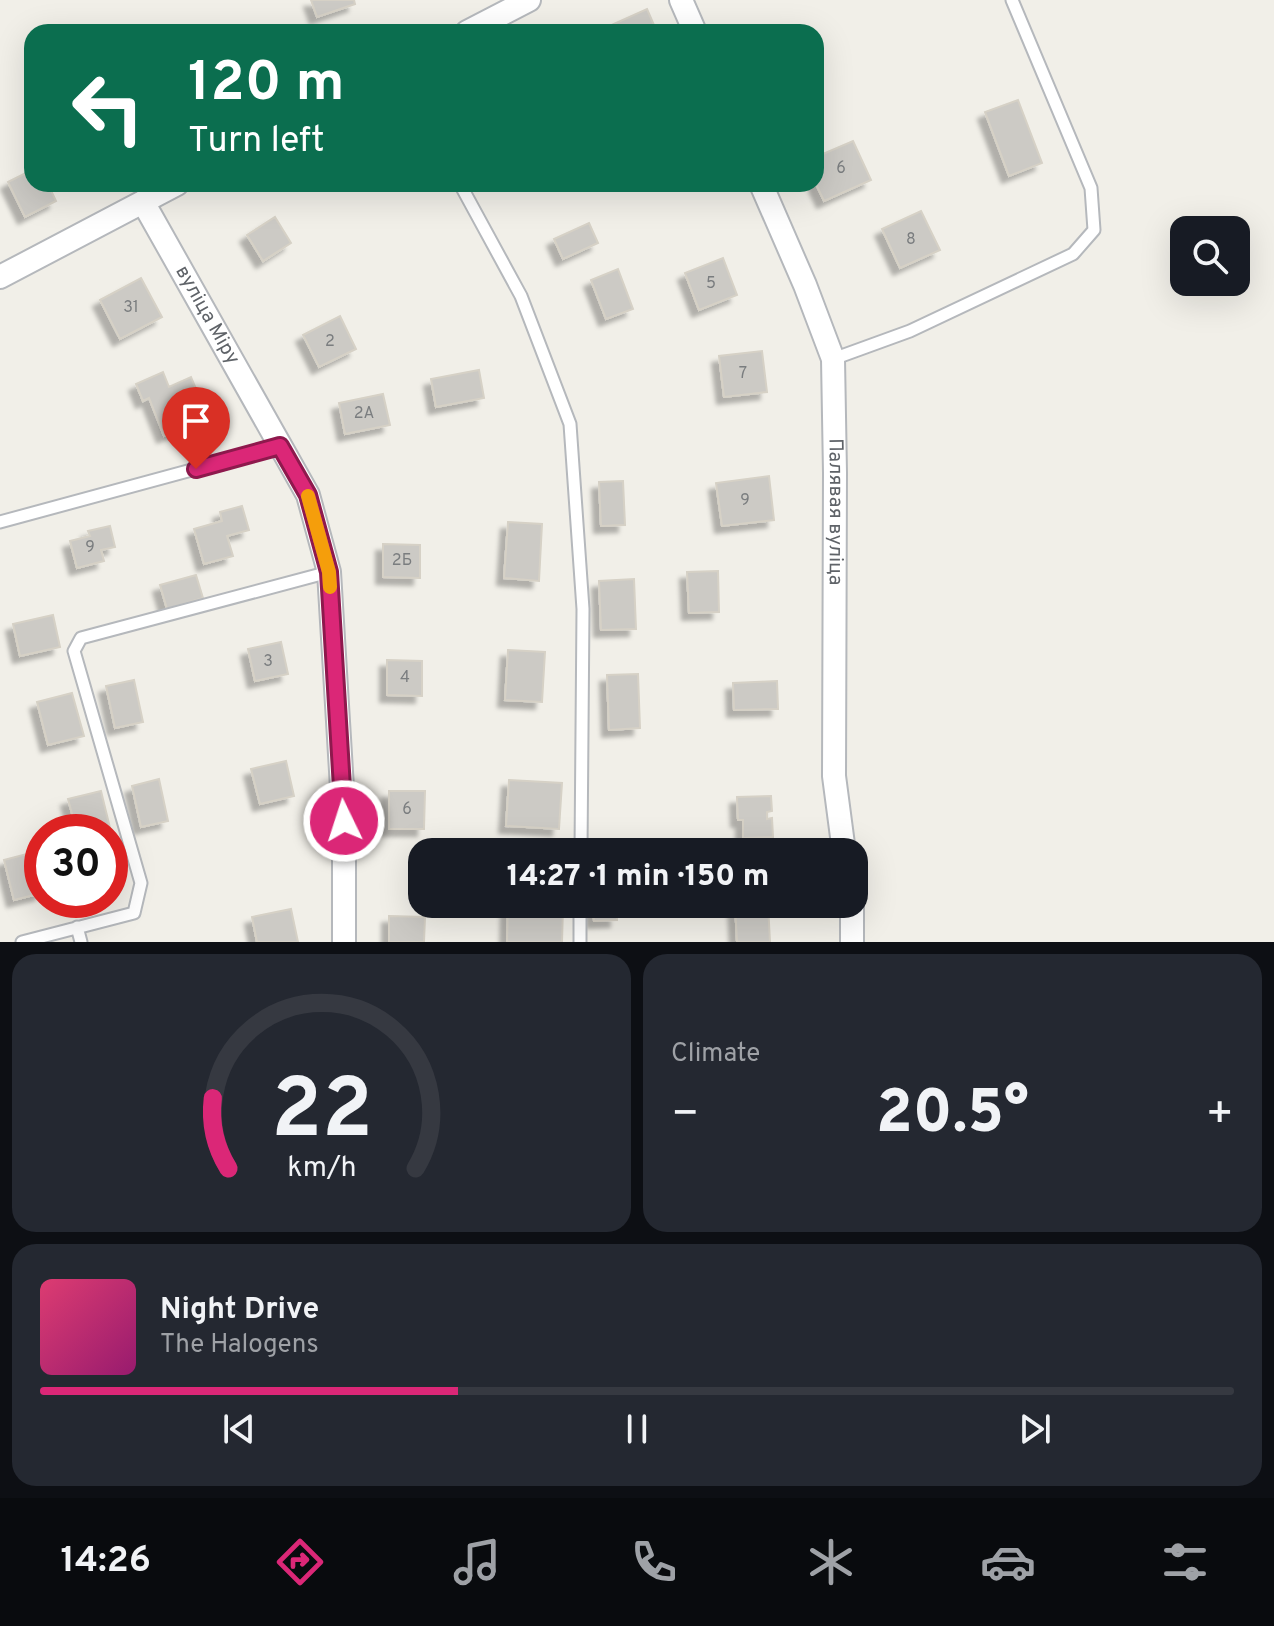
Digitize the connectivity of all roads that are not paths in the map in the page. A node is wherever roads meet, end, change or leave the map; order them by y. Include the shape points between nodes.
1 (529, 0) edge
2 (681, 0) edge
3 (1012, 0) edge
4 (482, 24) edge
5 (692, 24) edge
6 (162, 192) edge
7 (464, 192) edge
8 (764, 192) edge
9 (143, 202) junction
10 (0, 277) edge
11 (833, 359) junction
12 (280, 446) junction
13 (0, 522) edge
14 (329, 572) junction
15 (581, 838) edge
16 (842, 838) edge
17 (580, 918) edge
18 (852, 918) edge
19 (77, 927) junction
20 (22, 942) edge
21 (81, 942) edge
22 (344, 942) edge
23 (580, 942) edge
24 (852, 942) edge

1 - 4 street
2 - 5 street
3 - 11 lane via 1091,188 1094,230 1073,254 910,331
6 - 9 street
7 - 15 lane via 521,296 570,424 583,609
8 - 11 street, Палявая вуліца
9 - 10 street
9 - 12 street, вуліца Міру
11 - 16 street, Палявая вуліца via 834,776
12 - 13 lane
12 - 14 street, вуліца Міру via 308,495
14 - 19 lane via 81,638 74,651 141,883 134,913
14 - 22 street, вуліца Міру via 344,821
17 - 23 lane
18 - 24 street
19 - 20 lane
19 - 21 lane

